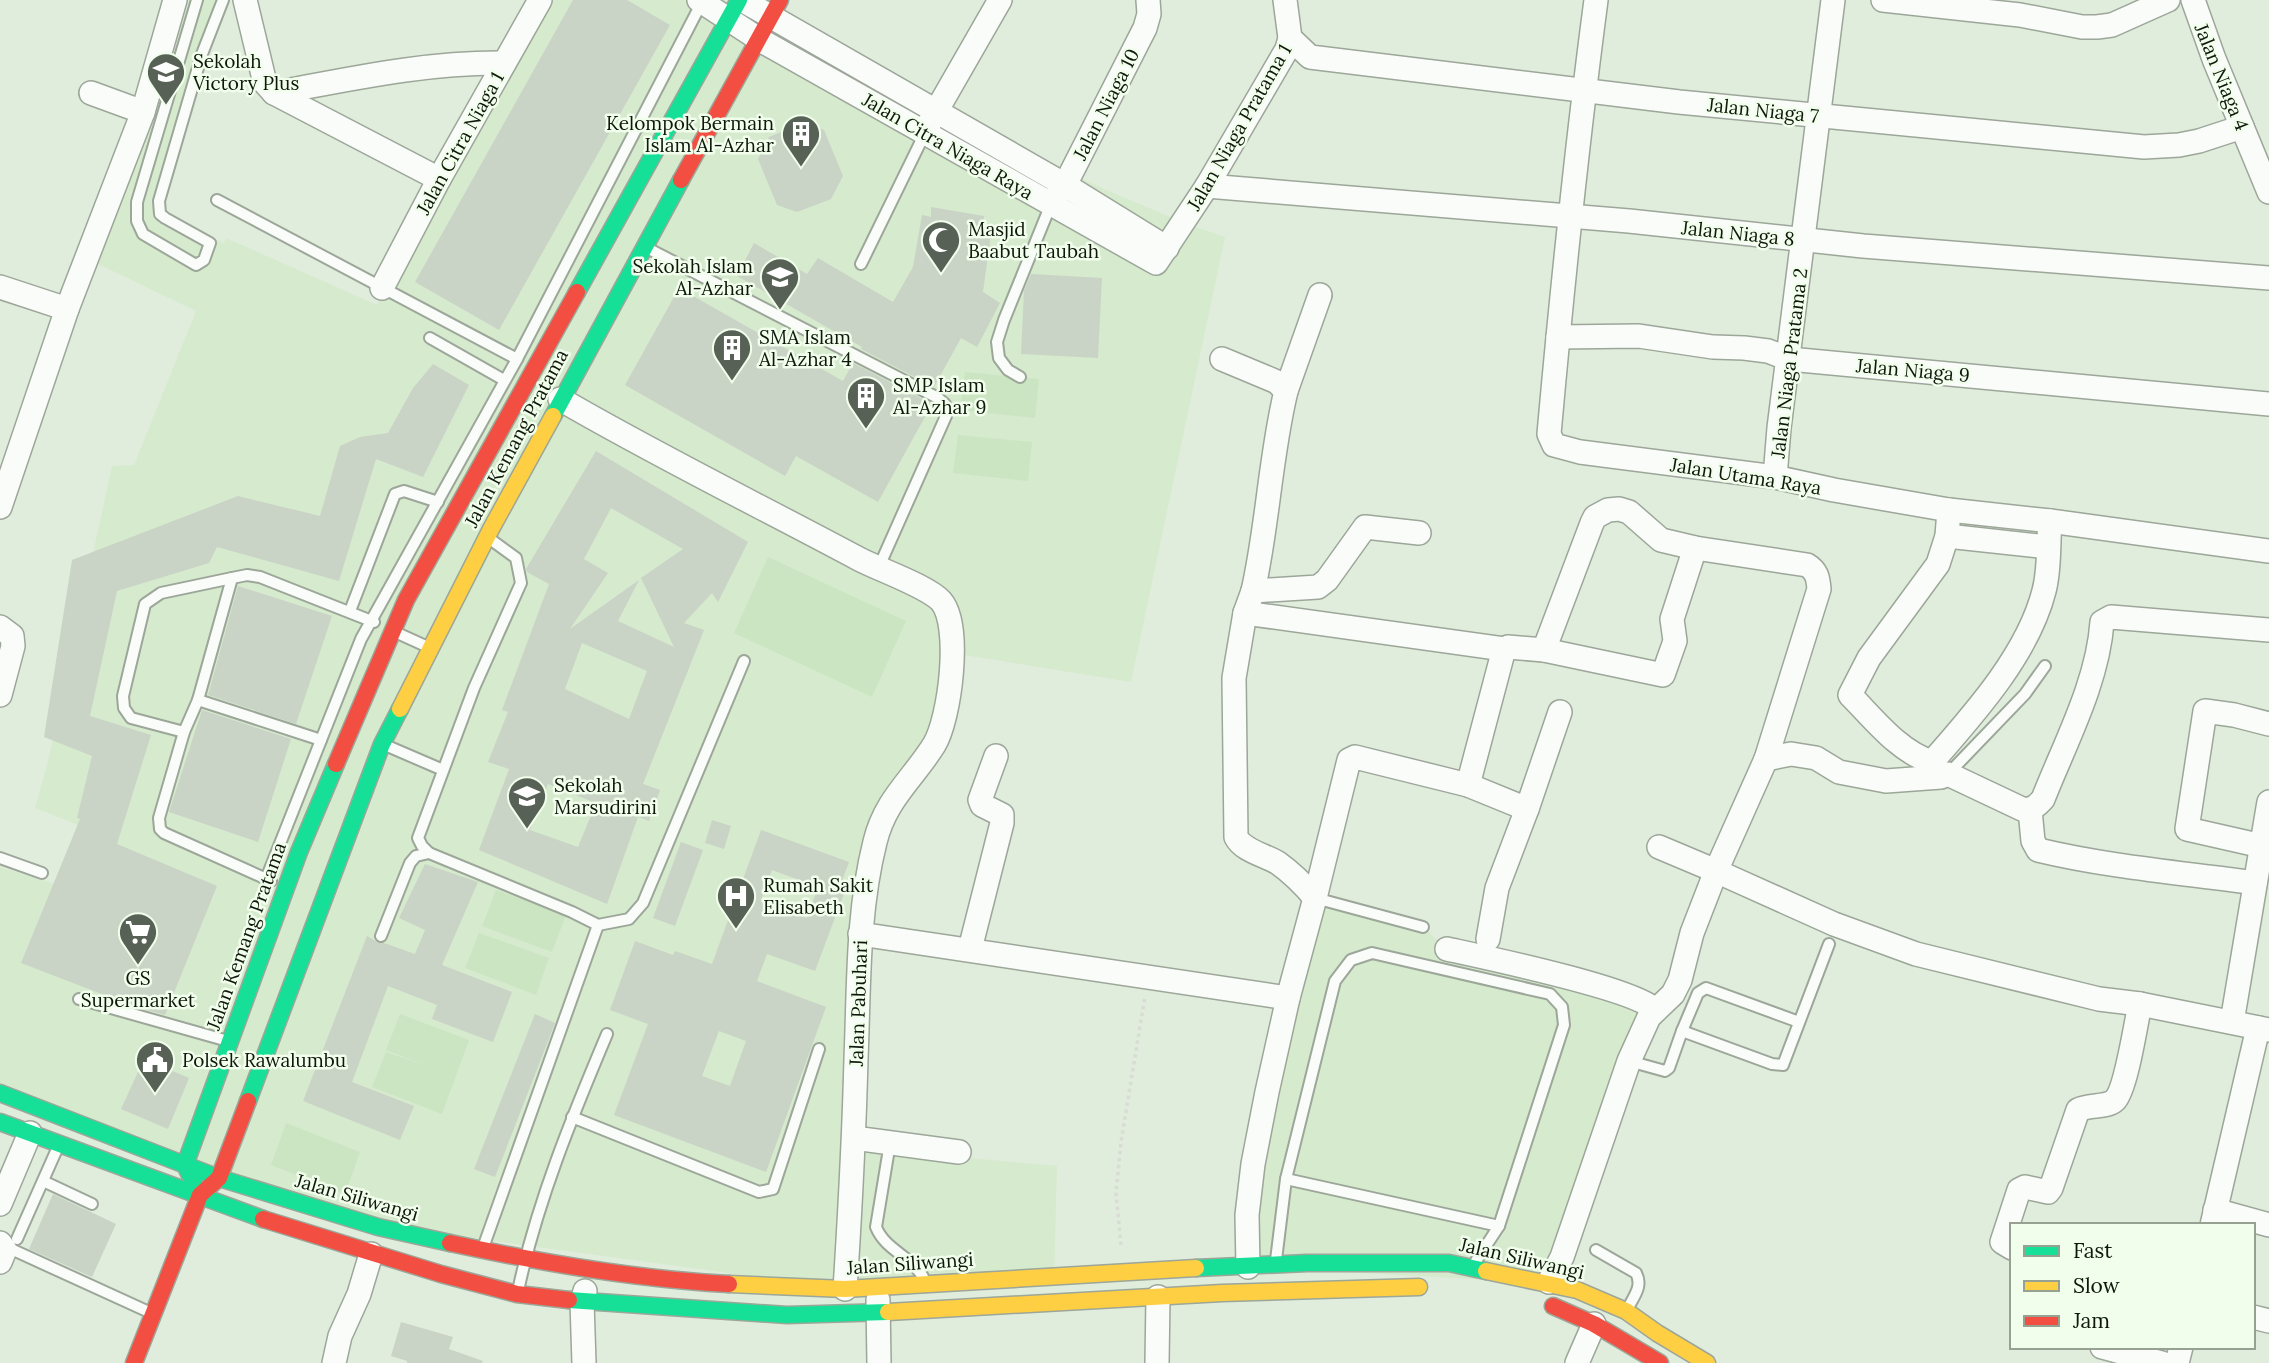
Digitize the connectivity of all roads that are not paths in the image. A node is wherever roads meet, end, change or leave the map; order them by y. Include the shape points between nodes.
1 (175, 0) edge
2 (197, 0) edge
3 (223, 0) edge
4 (245, 0) edge
5 (540, 0) edge
6 (1000, 0) edge
7 (1148, 0) edge
8 (1285, 0) edge
9 (1596, 0) edge
10 (1833, 0) edge
11 (1883, 0) edge
12 (2168, 0) edge
13 (2193, 0) edge
14 (701, 1) edge
15 (736, 7) edge
16 (776, 9) edge
17 (1290, 38) junction
18 (760, 40) junction
19 (504, 63) junction
20 (1584, 90) junction
21 (91, 93) dead end
22 (274, 93) junction
23 (936, 110) junction
24 (143, 112) junction
25 (1819, 117) junction
26 (2242, 127) junction
27 (925, 133) junction
28 (439, 179) junction
29 (1065, 185) junction
30 (1207, 186) junction
31 (2269, 191) edge
32 (217, 200) dead end
33 (1051, 204) junction
34 (1570, 216) junction
35 (1804, 240) junction
36 (645, 247) junction
37 (1167, 248) junction
38 (861, 264) dead end
39 (2269, 278) edge
40 (0, 287) edge
41 (382, 288) junction
42 (1320, 295) dead end
43 (67, 309) junction
44 (1558, 337) junction
45 (430, 338) dead end
46 (517, 359) junction
47 (1222, 359) dead end
48 (1789, 359) junction
49 (1020, 377) dead end
50 (504, 380) junction
51 (1286, 391) junction
52 (560, 399) junction
53 (2269, 404) edge
54 (1775, 477) junction
55 (438, 502) junction
56 (0, 507) edge
57 (1949, 510) junction
58 (2050, 521) junction
59 (476, 523) junction
60 (1419, 533) dead end
61 (1947, 536) junction
62 (2048, 547) junction
63 (1695, 548) junction
64 (2269, 551) edge
65 (878, 569) junction
66 (232, 578) junction
67 (1253, 591) junction
68 (425, 609) junction
69 (350, 611) junction
70 (1245, 613) junction
71 (371, 621) junction
72 (0, 627) edge
73 (2269, 630) edge
74 (392, 631) junction
75 (429, 648) junction
76 (1504, 649) junction
77 (1544, 650) junction
78 (744, 661) dead end
79 (2045, 666) dead end
80 (0, 695) edge
81 (198, 700) junction
82 (1560, 712) dead end
83 (2269, 724) edge
84 (184, 732) junction
85 (321, 740) junction
86 (382, 744) junction
87 (996, 756) dead end
88 (1766, 759) junction
89 (443, 770) junction
90 (1948, 774) junction
91 (1468, 785) junction
92 (2269, 802) edge
93 (1527, 809) junction
94 (2030, 810) junction
95 (2262, 846) junction
96 (1659, 847) dead end
97 (429, 853) junction
98 (0, 858) edge
99 (317, 859) junction
100 (1716, 871) junction
101 (42, 873) dead end
102 (266, 879) junction
103 (2255, 883) junction
104 (290, 892) junction
105 (1315, 898) junction
106 (598, 925) junction
107 (1423, 927) dead end
108 (860, 934) junction
109 (381, 936) dead end
110 (1488, 939) dead end
111 (1829, 943) dead end
112 (970, 948) junction
113 (1447, 949) dead end
114 (264, 998) junction
115 (1288, 998) junction
116 (79, 999) dead end
117 (2140, 1004) junction
118 (1655, 1010) junction
119 (1799, 1022) junction
120 (2232, 1023) junction
121 (2263, 1029) edge
122 (1682, 1031) junction
123 (607, 1034) dead end
124 (229, 1041) junction
125 (819, 1049) dead end
126 (1629, 1061) junction
127 (0, 1093) edge
128 (572, 1117) junction
129 (0, 1122) edge
130 (30, 1133) junction
131 (213, 1137) junction
132 (854, 1138) junction
133 (59, 1143) junction
134 (890, 1143) junction
135 (959, 1152) dead end
136 (185, 1165) junction
137 (219, 1178) junction
138 (1286, 1179) junction
139 (43, 1181) junction
140 (200, 1195) junction
141 (0, 1204) edge
142 (92, 1204) dead end
143 (2213, 1217) edge
144 (2269, 1225) edge
145 (1499, 1226) junction
146 (2010, 1247) edge
147 (6, 1248) edge
148 (482, 1250) junction
149 (1596, 1250) dead end
150 (371, 1254) junction
151 (525, 1259) junction
152 (1276, 1266) junction
153 (1248, 1267) junction
154 (1472, 1267) junction
155 (590, 1271) junction
156 (926, 1282) junction
157 (878, 1287) junction
158 (1437, 1287) dead end
159 (845, 1289) junction
160 (1544, 1292) junction
161 (517, 1294) junction
162 (1158, 1297) junction
163 (582, 1302) junction
164 (1626, 1311) junction
165 (877, 1313) junction
166 (153, 1314) junction
167 (1594, 1324) junction
168 (2110, 1349) edge
169 (134, 1363) edge
170 (334, 1363) edge
171 (584, 1363) edge
172 (879, 1363) edge
173 (1157, 1363) edge
174 (1577, 1363) edge
175 (1660, 1363) edge
176 (1707, 1363) edge
177 (2162, 1363) edge

1 - 24 street
2 - 3 lane via 136,212 143,234 197,265 210,243 164,218 159,201 202,54
4 - 22 street via 265,83
5 - 19 street, Jalan Citra Niaga 1
6 - 23 street
7 - 29 street, Jalan Niaga 10 via 1145,27
8 - 17 street, Jalan Niaga Pratama 1
9 - 20 street
10 - 25 street, Jalan Niaga Pratama 2
11 - 12 street via 2098,27 2112,26
13 - 26 street, Jalan Niaga 4
14 - 15 street, Jalan Citra Niaga Raya
14 - 46 lane
15 - 16 street, Jalan Citra Niaga Raya
15 - 18 street, Jalan Citra Niaga Raya
15 - 59 main road, Jalan Kemang Pratama
16 - 18 main road, Jalan Kemang Pratama
16 - 23 street, Jalan Citra Niaga Raya
17 - 20 street, Jalan Niaga 7 via 1310,57
17 - 30 street, Jalan Niaga Pratama 1
18 - 27 street, Jalan Citra Niaga Raya
18 - 36 main road, Jalan Kemang Pratama
19 - 22 street via 419,67
19 - 28 street, Jalan Citra Niaga 1
20 - 25 street, Jalan Niaga 7
20 - 34 street
21 - 24 street
22 - 28 street
23 - 27 street
23 - 29 street, Jalan Citra Niaga Raya
24 - 43 street
25 - 26 street, Jalan Niaga 7 via 2144,147 2199,141
25 - 35 street, Jalan Niaga Pratama 2
26 - 31 street, Jalan Niaga 4
27 - 33 street, Jalan Citra Niaga Raya
27 - 38 lane
28 - 41 street, Jalan Citra Niaga 1
29 - 33 street, Jalan Niaga 10
29 - 37 street, Jalan Citra Niaga Raya
30 - 34 street, Jalan Niaga 8
30 - 37 street, Jalan Niaga Pratama 1
32 - 41 lane
33 - 37 street, Jalan Citra Niaga Raya via 1155,263
33 - 49 lane via 997,342 999,358
34 - 35 street, Jalan Niaga 8
34 - 44 street
35 - 39 street, Jalan Niaga 8
35 - 48 street, Jalan Niaga Pratama 2
36 - 52 main road, Jalan Kemang Pratama
36 - 65 lane via 945,404 946,416
40 - 43 street
41 - 46 lane
42 - 51 street
43 - 56 street
44 - 48 street, Jalan Niaga 9 via 1648,337 1744,348
44 - 54 street, Jalan Utama Raya via 1549,434 1554,445
45 - 50 lane
46 - 50 lane
47 - 51 street via 1278,382
48 - 53 street, Jalan Niaga 9
48 - 54 street, Jalan Niaga Pratama 2
50 - 55 lane
51 - 67 street
52 - 59 main road, Jalan Kemang Pratama
52 - 65 street, Jalan Pabuhari
54 - 57 street, Jalan Utama Raya
55 - 69 lane via 404,491 395,494
55 - 71 lane
57 - 58 street, Jalan Utama Raya
57 - 61 street
58 - 62 street
58 - 64 street, Jalan Utama Raya
59 - 68 main road, Jalan Kemang Pratama
59 - 68 main road, Jalan Kemang Pratama
59 - 89 lane via 516,558 520,583
60 - 67 street via 1365,527 1318,587
61 - 62 street
61 - 62 street via 1934,572 1869,658 1850,695 1897,742 1932,762 1988,695 2031,626 2045,589
63 - 77 street via 1672,619 1676,635 1663,675
63 - 77 street via 1661,540 1629,512 1608,510 1595,517
63 - 88 street via 1807,565 1817,575 1819,589
65 - 108 street, Jalan Pabuhari via 934,594 943,603 953,646 949,696 936,742 884,812
66 - 69 lane via 260,577
66 - 81 lane
66 - 84 lane via 161,593 145,604 124,708 131,718
67 - 70 street
68 - 74 main road, Jalan Kemang Pratama
68 - 75 main road, Jalan Kemang Pratama
69 - 71 lane
70 - 76 street
70 - 105 street via 1234,678 1236,836 1294,876
71 - 74 lane
71 - 85 lane
72 - 80 street via 12,636 13,646
73 - 94 street via 2103,620 2101,647 2087,688 2043,799
74 - 75 lane
74 - 99 main road, Jalan Kemang Pratama
75 - 86 main road, Jalan Kemang Pratama
76 - 77 street
76 - 91 street
78 - 106 lane via 643,903 629,919
79 - 90 lane via 2025,694
81 - 84 lane
81 - 85 lane
82 - 93 street
83 - 95 street via 2205,711 2187,829
84 - 102 lane via 159,818 160,829
85 - 102 lane
86 - 89 lane
86 - 99 main road, Jalan Kemang Pratama
87 - 112 street via 979,800 999,811 1002,823
88 - 90 street via 1791,754 1816,758 1839,772 1886,781
88 - 100 street
89 - 97 lane via 418,838
90 - 94 street
91 - 93 street
91 - 105 street via 1355,757 1349,760
92 - 95 street
93 - 110 street via 1497,888
94 - 103 street via 2038,850 2084,861
95 - 103 street
96 - 100 street
97 - 106 lane
97 - 109 lane via 410,863
98 - 101 lane
99 - 104 main road, Jalan Kemang Pratama
99 - 114 main road, Jalan Kemang Pratama via 315,903
100 - 117 street via 1834,925 1916,954 2099,999
100 - 118 street via 1680,980 1673,994
102 - 104 lane
103 - 120 street
104 - 114 main road, Jalan Kemang Pratama
105 - 107 lane
105 - 115 street
106 - 148 lane
108 - 112 street
108 - 132 street, Jalan Pabuhari
111 - 119 lane
112 - 115 street
113 - 118 street via 1605,989
114 - 124 main road, Jalan Kemang Pratama
114 - 131 main road, Jalan Kemang Pratama
115 - 153 street via 1253,1164 1247,1215
116 - 124 lane
117 - 120 street
117 - 146 street via 2115,1100 2078,1110 2048,1192 2025,1186 2020,1190 2002,1242
118 - 126 street
119 - 122 lane via 1706,988 1698,993
119 - 122 lane via 1783,1065
120 - 121 street
121 - 143 street
122 - 126 lane via 1665,1071
123 - 128 lane
124 - 131 main road, Jalan Kemang Pratama
125 - 128 lane via 769,1192 759,1192
126 - 160 street via 1562,1257
127 - 136 main road, Jalan Siliwangi
128 - 151 lane
129 - 130 main road
130 - 133 main road
130 - 141 street
131 - 136 main road, Jalan Kemang Pratama
131 - 137 main road, Jalan Kemang Pratama
132 - 134 street
132 - 159 street, Jalan Pabuhari
133 - 139 lane
133 - 140 main road
134 - 135 street
134 - 156 lane via 876,1227
136 - 137 main road, Jalan Siliwangi
136 - 140 main road
137 - 140 main road
137 - 148 main road, Jalan Siliwangi via 378,1227
138 - 145 lane
138 - 145 lane via 1335,981 1351,960 1372,953 1550,993 1562,1007 1564,1025
138 - 152 lane
139 - 142 lane
139 - 147 lane
140 - 150 main road
140 - 166 main road
143 - 144 street
145 - 154 lane
147 - 166 lane
148 - 151 main road, Jalan Siliwangi
149 - 164 lane via 1639,1279
150 - 161 main road
150 - 170 street
151 - 155 main road, Jalan Siliwangi
151 - 161 lane
152 - 153 main road, Jalan Siliwangi
152 - 154 main road, Jalan Siliwangi via 1449,1262
153 - 156 main road, Jalan Siliwangi
154 - 160 main road, Jalan Siliwangi
155 - 159 main road, Jalan Siliwangi via 691,1282
155 - 163 street
156 - 157 main road, Jalan Siliwangi
157 - 159 main road, Jalan Siliwangi
157 - 165 street
158 - 162 main road
160 - 164 main road, Jalan Siliwangi via 1577,1290
160 - 167 main road, Jalan Siliwangi
161 - 163 main road
162 - 165 main road
162 - 173 street
163 - 165 main road via 787,1315
163 - 171 street
164 - 176 main road, Jalan Siliwangi
165 - 172 street
166 - 169 main road
167 - 174 street
167 - 175 main road, Jalan Siliwangi
168 - 177 street

